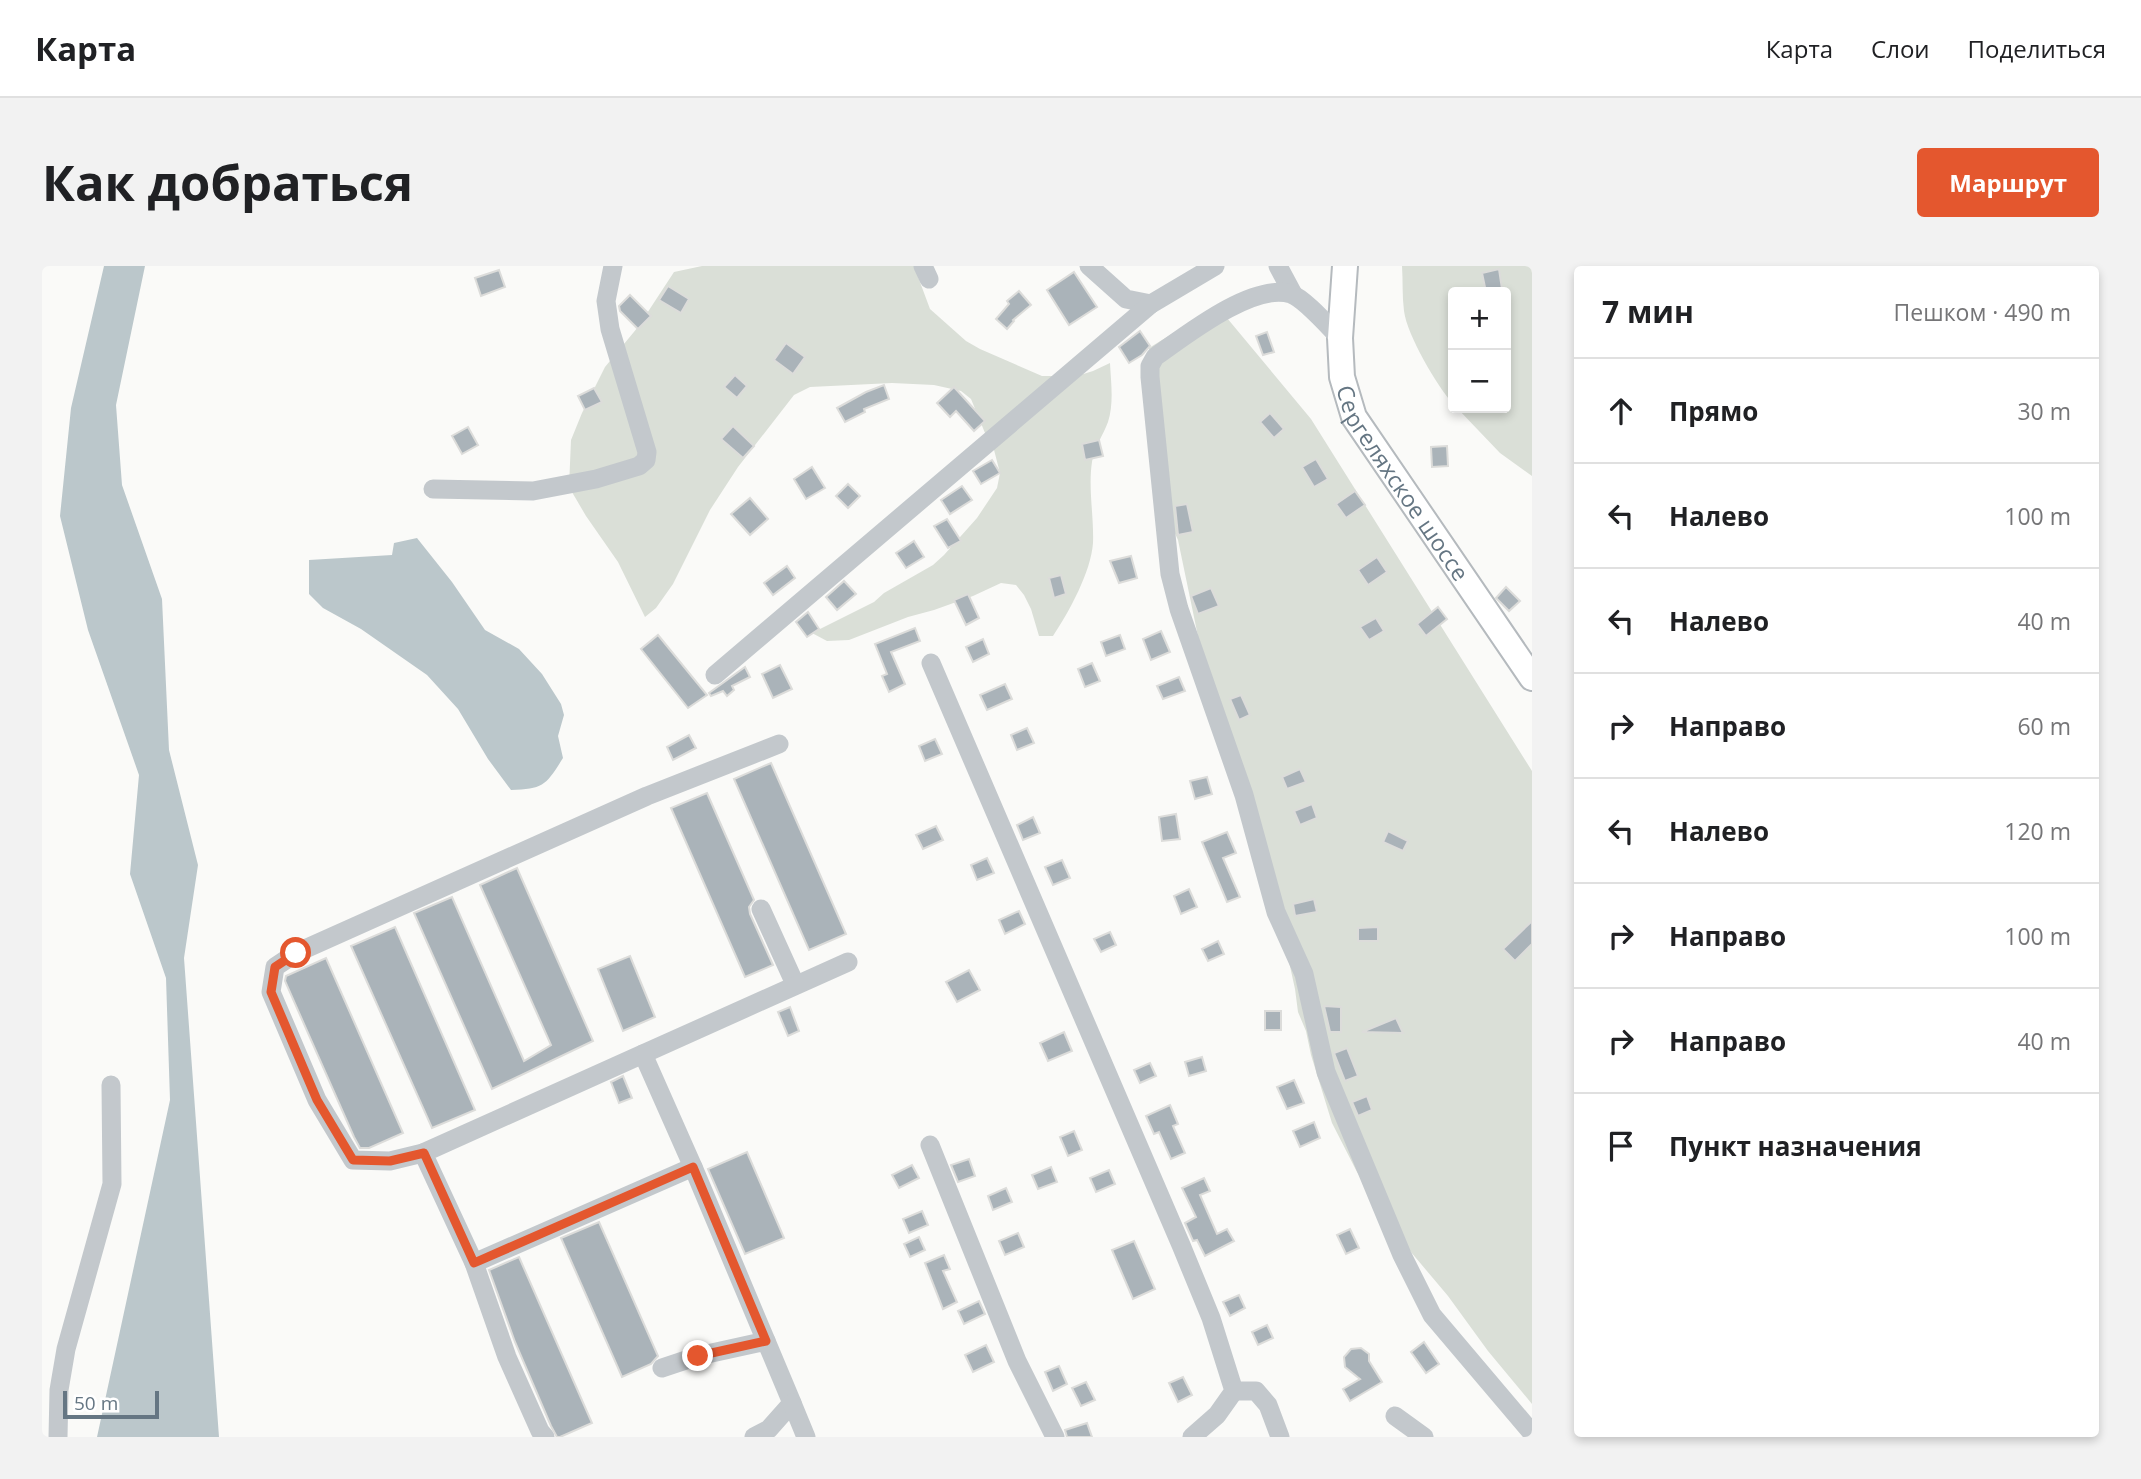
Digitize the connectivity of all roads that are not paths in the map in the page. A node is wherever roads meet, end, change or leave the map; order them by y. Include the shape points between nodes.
1 (612, 266) edge
2 (1089, 266) edge
3 (1215, 266) edge
4 (1278, 266) edge
5 (1345, 266) edge
6 (1293, 295) junction
7 (1151, 304) junction
8 (1339, 338) junction
9 (433, 489) dead end
10 (931, 663) dead end
11 (715, 675) dead end
12 (1532, 678) edge
13 (779, 744) dead end
14 (761, 909) dead end
15 (848, 962) dead end
16 (795, 984) junction
17 (643, 1054) junction
18 (111, 1085) dead end
19 (930, 1145) dead end
20 (424, 1153) junction
21 (693, 1167) junction
22 (474, 1263) junction
23 (766, 1341) junction
24 (662, 1368) dead end
25 (1234, 1391) junction
26 (792, 1404) junction
27 (1395, 1416) dead end
28 (1532, 1433) edge
29 (58, 1437) edge
30 (545, 1437) edge
31 (754, 1437) edge
32 (807, 1437) edge
33 (1055, 1437) edge
34 (1192, 1437) edge
35 (1280, 1437) edge
36 (1424, 1437) edge

1 - 9 street via 606,301 610,329 646,460 596,479 533,491
2 - 7 street via 1126,299
3 - 7 street
4 - 6 street
5 - 8 main road, Сергеляхское шоссе
6 - 8 street
6 - 28 street via 1264,296 1216,314 1150,366 1170,573 1244,795 1276,912 1304,974 1326,1072 1355,1144 1432,1315
7 - 11 street
8 - 12 main road, Сергеляхское шоссе via 1342,377 1353,417
10 - 25 street via 1181,1245
13 - 20 street via 647,796 308,947 275,967 271,992 317,1100 353,1160 390,1161
14 - 16 street
15 - 16 street
16 - 17 street
17 - 20 street
17 - 21 street
18 - 29 street via 112,1184 66,1349
19 - 33 street via 1017,1361
20 - 22 street
21 - 22 street
21 - 23 street
22 - 30 street via 507,1357
23 - 24 street
23 - 26 street
25 - 34 street via 1217,1415
25 - 35 street via 1256,1391 1268,1405
26 - 31 street via 769,1429
26 - 32 street
27 - 36 street

